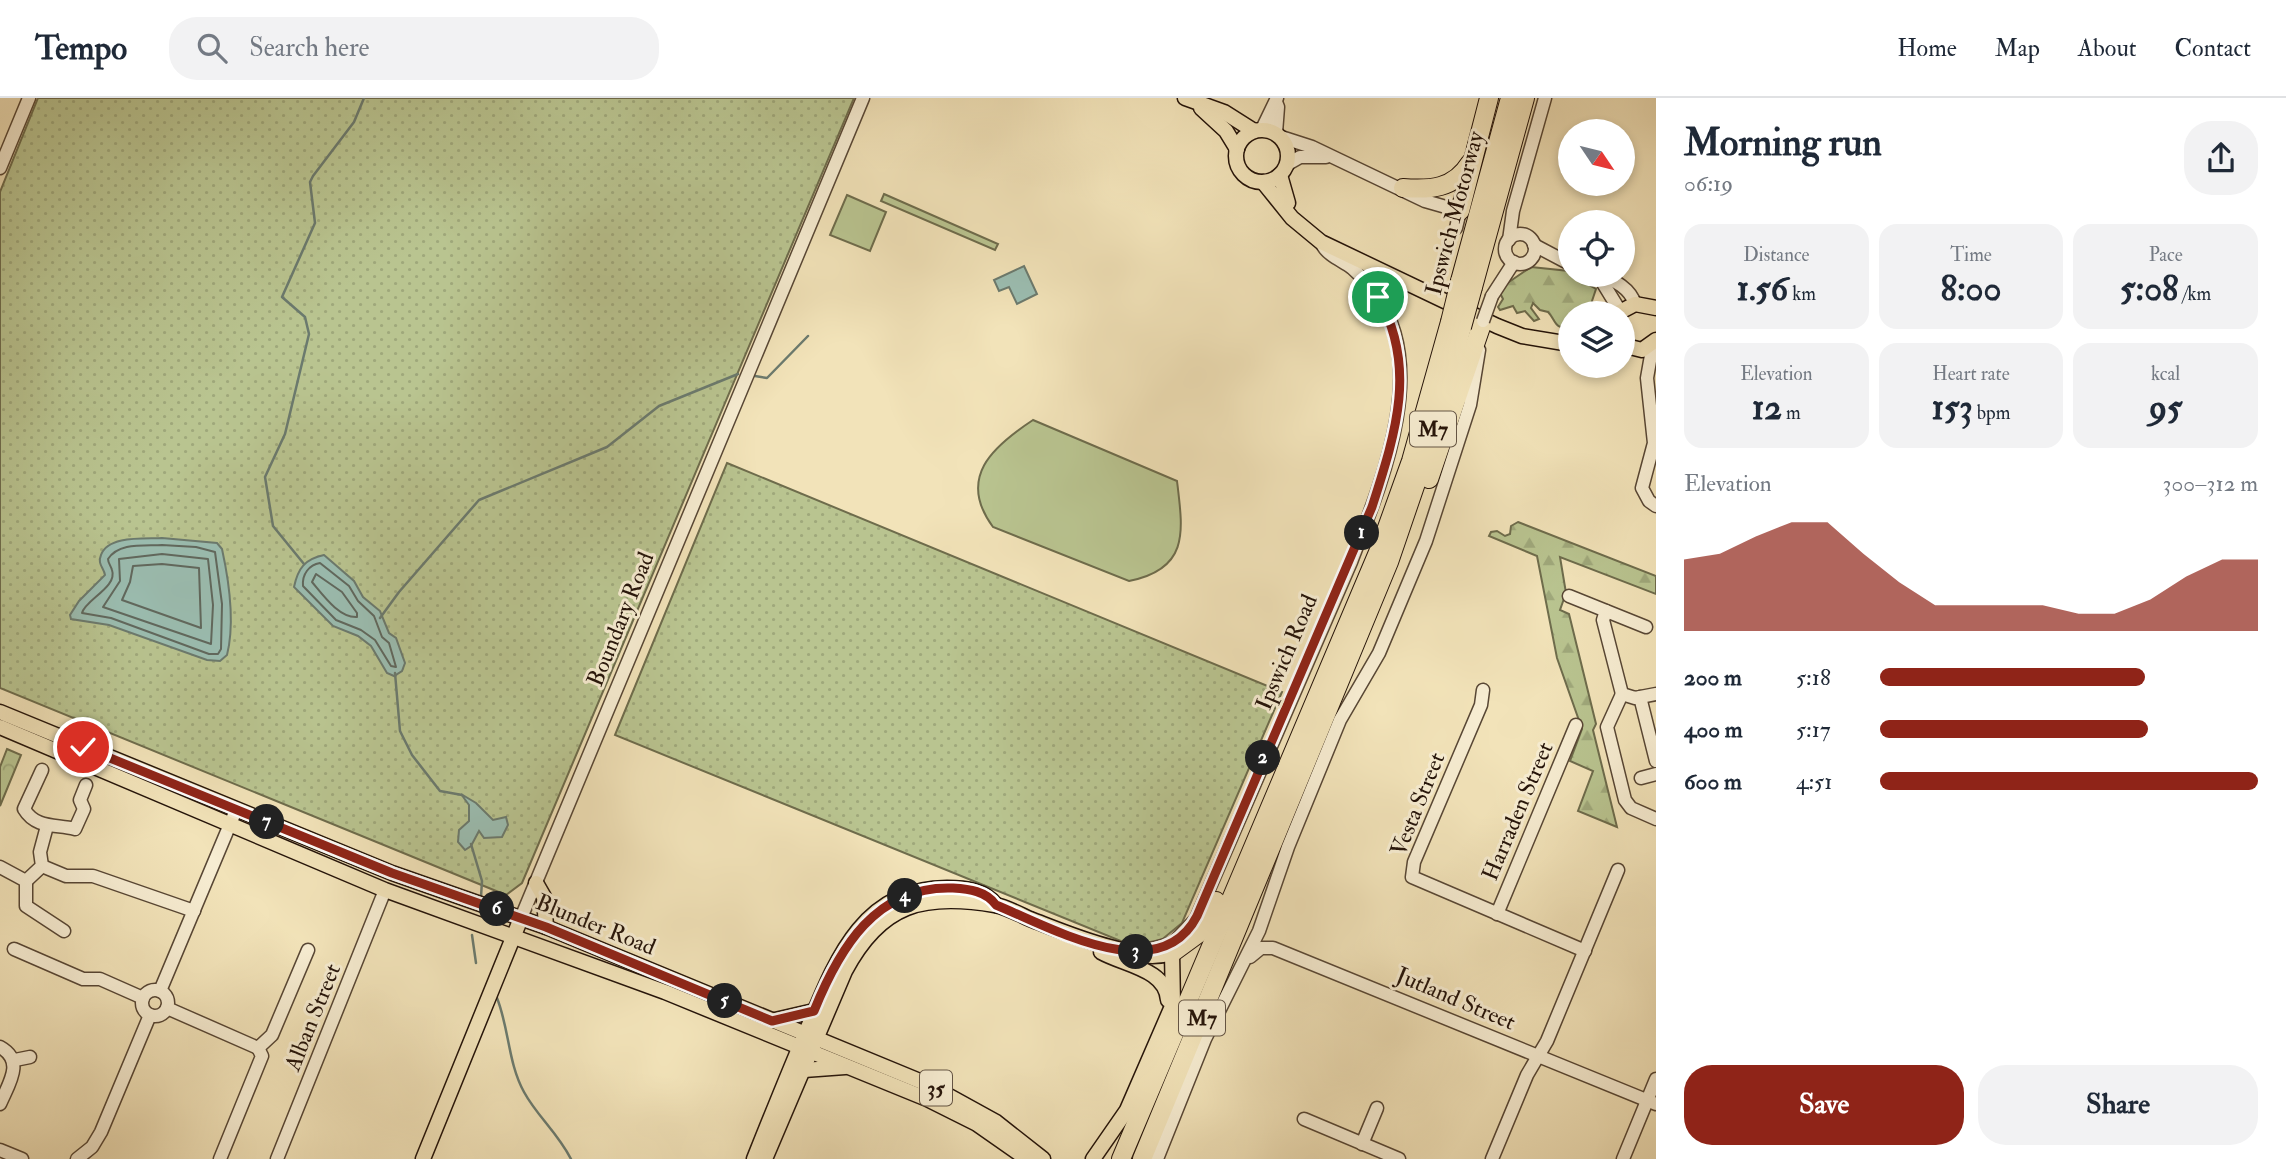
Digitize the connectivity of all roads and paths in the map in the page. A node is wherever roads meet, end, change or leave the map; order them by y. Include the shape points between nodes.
1 (29, 98) edge
2 (863, 98) edge
3 (1489, 98) edge
4 (1510, 98) edge
5 (1525, 98) edge
6 (1545, 98) edge
7 (1190, 100) edge
8 (1276, 100) edge
9 (1268, 133) junction
10 (1237, 149) junction
11 (1474, 154) junction
12 (1329, 158) junction
13 (0, 168) edge
14 (1283, 170) junction
15 (1263, 182) junction
16 (1403, 188) junction
17 (1518, 200) junction
18 (1458, 219) joint
19 (1524, 235) junction
20 (1509, 240) junction
21 (1321, 242) junction
22 (1534, 245) junction
23 (1558, 259) edge
24 (1529, 260) junction
25 (1514, 262) junction
26 (1558, 262) edge
27 (1467, 284) junction
28 (1624, 287) edge
29 (1649, 308) edge
30 (1456, 324) junction
31 (1481, 331) junction
32 (1558, 338) edge
33 (1558, 340) edge
34 (1654, 342) edge
35 (1635, 346) edge
36 (1635, 359) edge
37 (1647, 378) junction
38 (1655, 445) edge
39 (1656, 506) edge
40 (1401, 530) junction
41 (1569, 596) dead end
42 (1606, 611) junction
43 (1646, 627) dead end
44 (1346, 631) junction
45 (1382, 646) junction
46 (1483, 690) dead end
47 (1622, 694) junction
48 (1656, 694) edge
49 (1640, 697) junction
50 (0, 712) edge
51 (1355, 712) dead end
52 (1576, 725) dead end
53 (0, 727) edge
54 (1656, 761) edge
55 (42, 771) dead end
56 (1656, 774) edge
57 (1642, 778) dead end
58 (86, 785) dead end
59 (236, 810) junction
60 (1656, 819) edge
61 (229, 826) junction
62 (47, 827) junction
63 (42, 866) junction
64 (0, 867) edge
65 (1618, 870) dead end
66 (1260, 876) junction
67 (26, 881) junction
68 (536, 883) junction
69 (385, 890) junction
70 (996, 905) junction
71 (194, 911) junction
72 (1497, 914) junction
73 (521, 918) junction
74 (546, 927) junction
75 (64, 931) dead end
76 (514, 938) junction
77 (1086, 942) junction
78 (1172, 948) junction
79 (14, 949) dead end
80 (307, 950) dead end
81 (1585, 951) junction
82 (1244, 966) junction
83 (160, 991) junction
84 (143, 998) junction
85 (167, 1008) junction
86 (814, 1011) junction
87 (150, 1015) junction
88 (1165, 1019) junction
89 (772, 1021) junction
90 (1205, 1040) junction
91 (808, 1042) junction
92 (0, 1047) edge
93 (258, 1048) junction
94 (1538, 1056) junction
95 (30, 1057) dead end
96 (15, 1060) junction
97 (849, 1067) junction
98 (804, 1070) junction
99 (1656, 1079) edge
100 (1651, 1102) edge
101 (0, 1104) edge
102 (1377, 1108) dead end
103 (1304, 1119) dead end
104 (1362, 1143) junction
105 (0, 1150) edge
106 (81, 1158) edge
107 (22, 1159) edge
108 (220, 1159) edge
109 (277, 1159) edge
110 (423, 1159) edge
111 (754, 1159) edge
112 (765, 1159) edge
113 (1027, 1159) edge
114 (1043, 1159) edge
115 (1093, 1159) edge
116 (1121, 1159) edge
117 (1143, 1159) edge
118 (1157, 1159) edge
119 (1399, 1159) edge
120 (1492, 1159) edge
121 (1623, 1159) edge

1 - 13 street
2 - 68 street, Boundary Road
3 - 11 highway
4 - 27 highway, Ipswich Motorway / M7
5 - 27 highway, Ipswich Motorway / M7
6 - 17 street
7 - 9 main road
7 - 10 main road via 1226,131
8 - 9 street
9 - 10 main road via 1240,141
9 - 12 street via 1312,147
9 - 14 main road via 1288,150
10 - 15 main road via 1241,172
11 - 16 highway via 1462,174 1448,185
11 - 18 highway
12 - 14 street via 1300,157
12 - 16 street
14 - 15 main road
14 - 32 main road via 1282,188 1291,207 1315,233 1524,331
15 - 21 main road via 1292,218
16 - 18 street
17 - 19 street
17 - 20 street
19 - 20 street
19 - 22 street
20 - 25 street via 1506,252
21 - 33 main road via 1497,326 1522,336
21 - 78 street, Ipswich Road via 1371,288 1394,330 1402,371 1391,442 1351,562 1204,901 1192,926
22 - 23 street
22 - 24 street
24 - 25 street
24 - 26 street
25 - 31 street, bridge via 1492,296
27 - 30 highway, Ipswich Motorway / M7, bridge
28 - 29 street
30 - 40 highway, Ipswich Motorway / M7
30 - 44 highway, Ipswich Motorway / M7 via 1407,473
31 - 40 highway via 1417,509
31 - 45 street via 1464,428 1429,534
34 - 35 main road
34 - 37 street
36 - 37 street
37 - 38 street
38 - 39 street via 1642,488
40 - 66 highway, Ipswich Motorway / M7
41 - 42 street
42 - 43 street
42 - 47 street via 1603,620
44 - 78 highway via 1331,648 1205,924 1192,940
44 - 116 highway, Ipswich Motorway / M7
45 - 51 street
45 - 82 street via 1340,720
46 - 72 street, Vesta Street via 1481,705 1411,873 1423,884
47 - 49 street
47 - 60 street via 1607,727 1625,800 1631,808
48 - 49 street
49 - 54 street
50 - 59 main road, Blunder Road / 35
52 - 72 street, Harraden Street
53 - 61 main road, Blunder Road / 35
55 - 62 street via 24,809
56 - 57 street
58 - 62 street via 80,800 84,809 75,829
59 - 61 street
59 - 73 main road, Blunder Road / 35 via 392,873
61 - 69 main road, Blunder Road / 35
61 - 71 street
62 - 63 street via 40,852
63 - 67 street
63 - 71 street via 66,876 93,876
64 - 67 street
65 - 81 street
66 - 90 highway via 1263,888
66 - 117 highway, Ipswich Motorway / M7
67 - 75 street via 26,906
68 - 73 street, Boundary Road
68 - 74 main road via 544,897
69 - 76 main road, Blunder Road / 35
69 - 109 street, Alban Street
70 - 77 main road
70 - 86 main road via 977,892 939,888 885,906 843,949
70 - 91 main road via 930,900 882,921 853,957
71 - 83 street
72 - 81 street, Vesta Street
73 - 74 main road, Blunder Road / 35
73 - 76 main road, Boundary Road
74 - 89 main road, Blunder Road / 35
76 - 91 main road, Blunder Road / 35
76 - 110 main road, Boundary Road
77 - 78 main road via 1145,958
77 - 88 main road via 1160,979 1168,996
78 - 88 main road via 1174,997
79 - 84 street via 83,979 100,979
80 - 93 street via 272,1035
81 - 94 street
82 - 90 street
82 - 94 street, Jutland Street via 1261,948 1284,953
83 - 84 street via 148,992
83 - 85 street via 168,1000
84 - 87 street via 144,1010
85 - 87 street via 162,1014
85 - 93 street
86 - 89 main road
86 - 91 main road
87 - 106 street via 102,1132
88 - 115 main road via 1127,1110
89 - 91 main road, Blunder Road / 35
90 - 118 street
91 - 97 main road, Blunder Road / 35
91 - 98 main road
91 - 111 main road
91 - 114 main road, Blunder Road / 35 via 965,1103
92 - 96 street
93 - 108 street via 262,1056
94 - 100 street, Jutland Street
94 - 120 street
95 - 96 street
96 - 101 street
97 - 98 main road
97 - 113 main road, Blunder Road / 35 via 962,1115
98 - 112 main road
99 - 100 street
100 - 121 street
102 - 104 street
103 - 104 street
104 - 119 street
105 - 107 street

